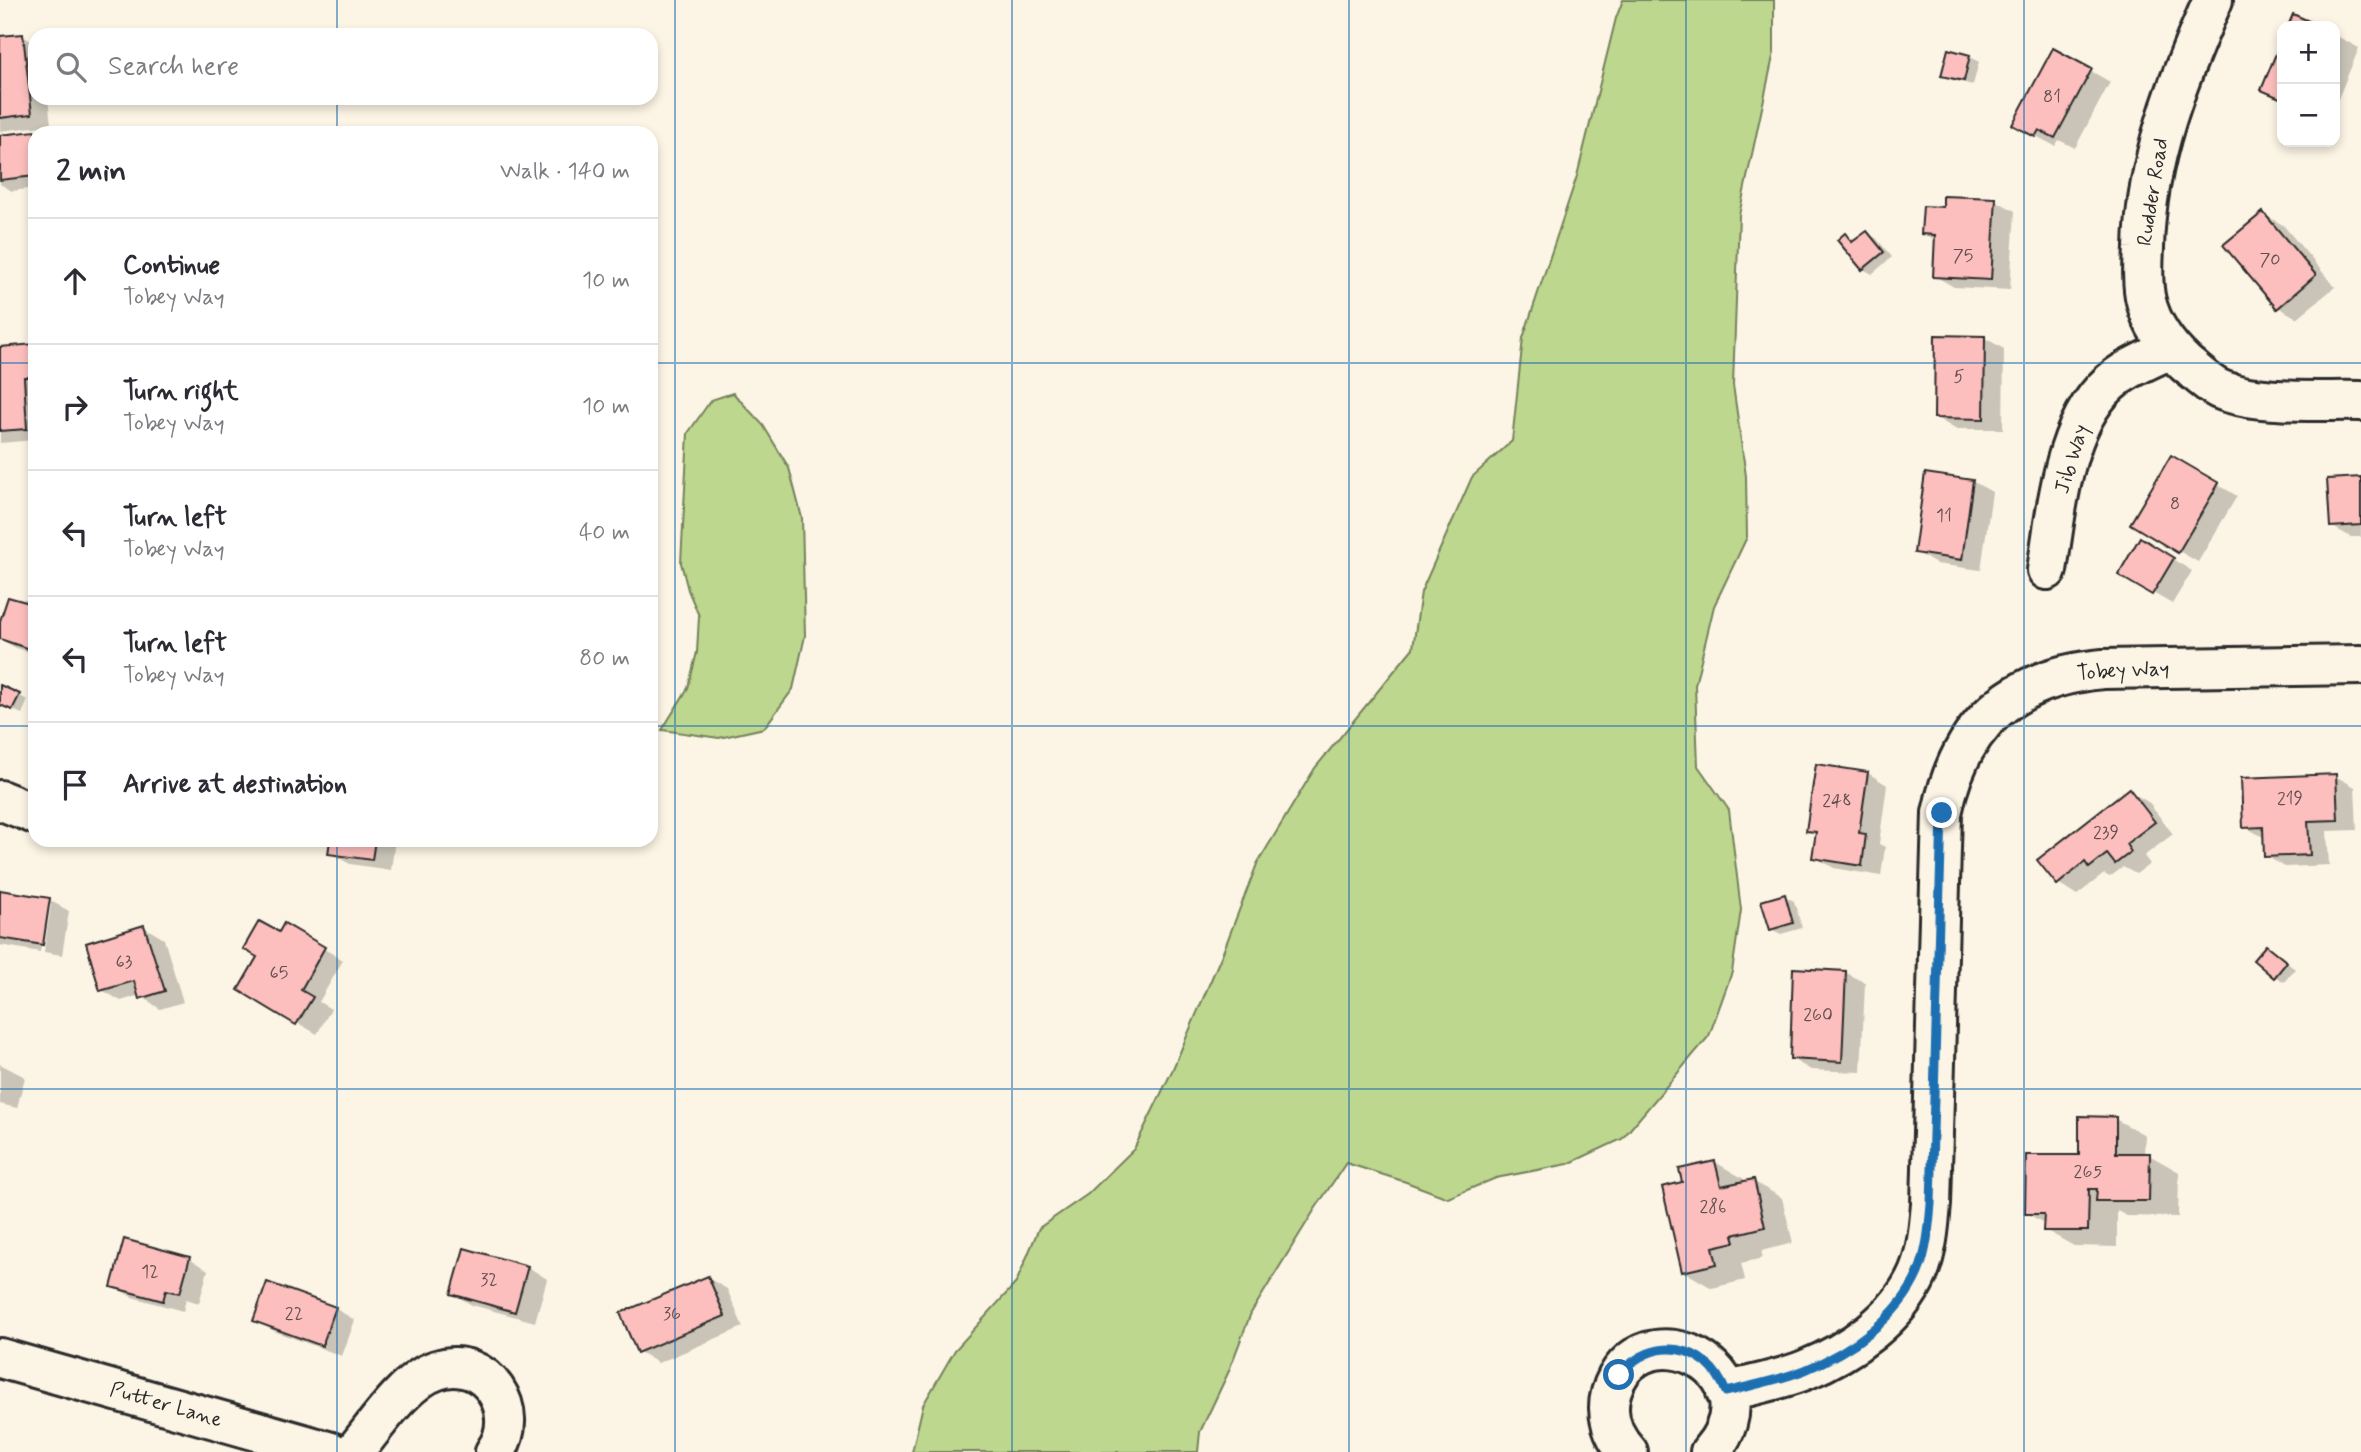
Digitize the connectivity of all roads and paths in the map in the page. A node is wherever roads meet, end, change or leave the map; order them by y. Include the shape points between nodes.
1 (2213, 0) edge
2 (2170, 349) junction
3 (2361, 401) edge
4 (2047, 570) dead end
5 (2361, 665) edge
6 (0, 800) edge
7 (28, 811) edge
8 (0, 1358) edge
9 (1726, 1392) junction
10 (331, 1452) edge
11 (354, 1452) edge
12 (495, 1452) edge
13 (1628, 1452) edge
14 (1710, 1452) edge

1 - 2 street, Rudder Road via 2179,78 2150,179 2144,231 2146,300
2 - 3 street, Rudder Road via 2217,388 2243,396
2 - 4 street, Jib Way via 2117,377 2080,424 2060,491
5 - 9 street, Tobey Way via 2077,671 2027,688 1985,720 1956,763 1942,813 1931,1204 1918,1273 1892,1312 1854,1344 1804,1370
6 - 7 street
8 - 10 street, Putter Lane
9 - 13 street via 1715,1371 1696,1355 1660,1350 1637,1359 1619,1375 1609,1398 1614,1434
9 - 14 street via 1725,1430
11 - 12 street via 416,1381 436,1370 458,1367 490,1381 502,1400 506,1423

